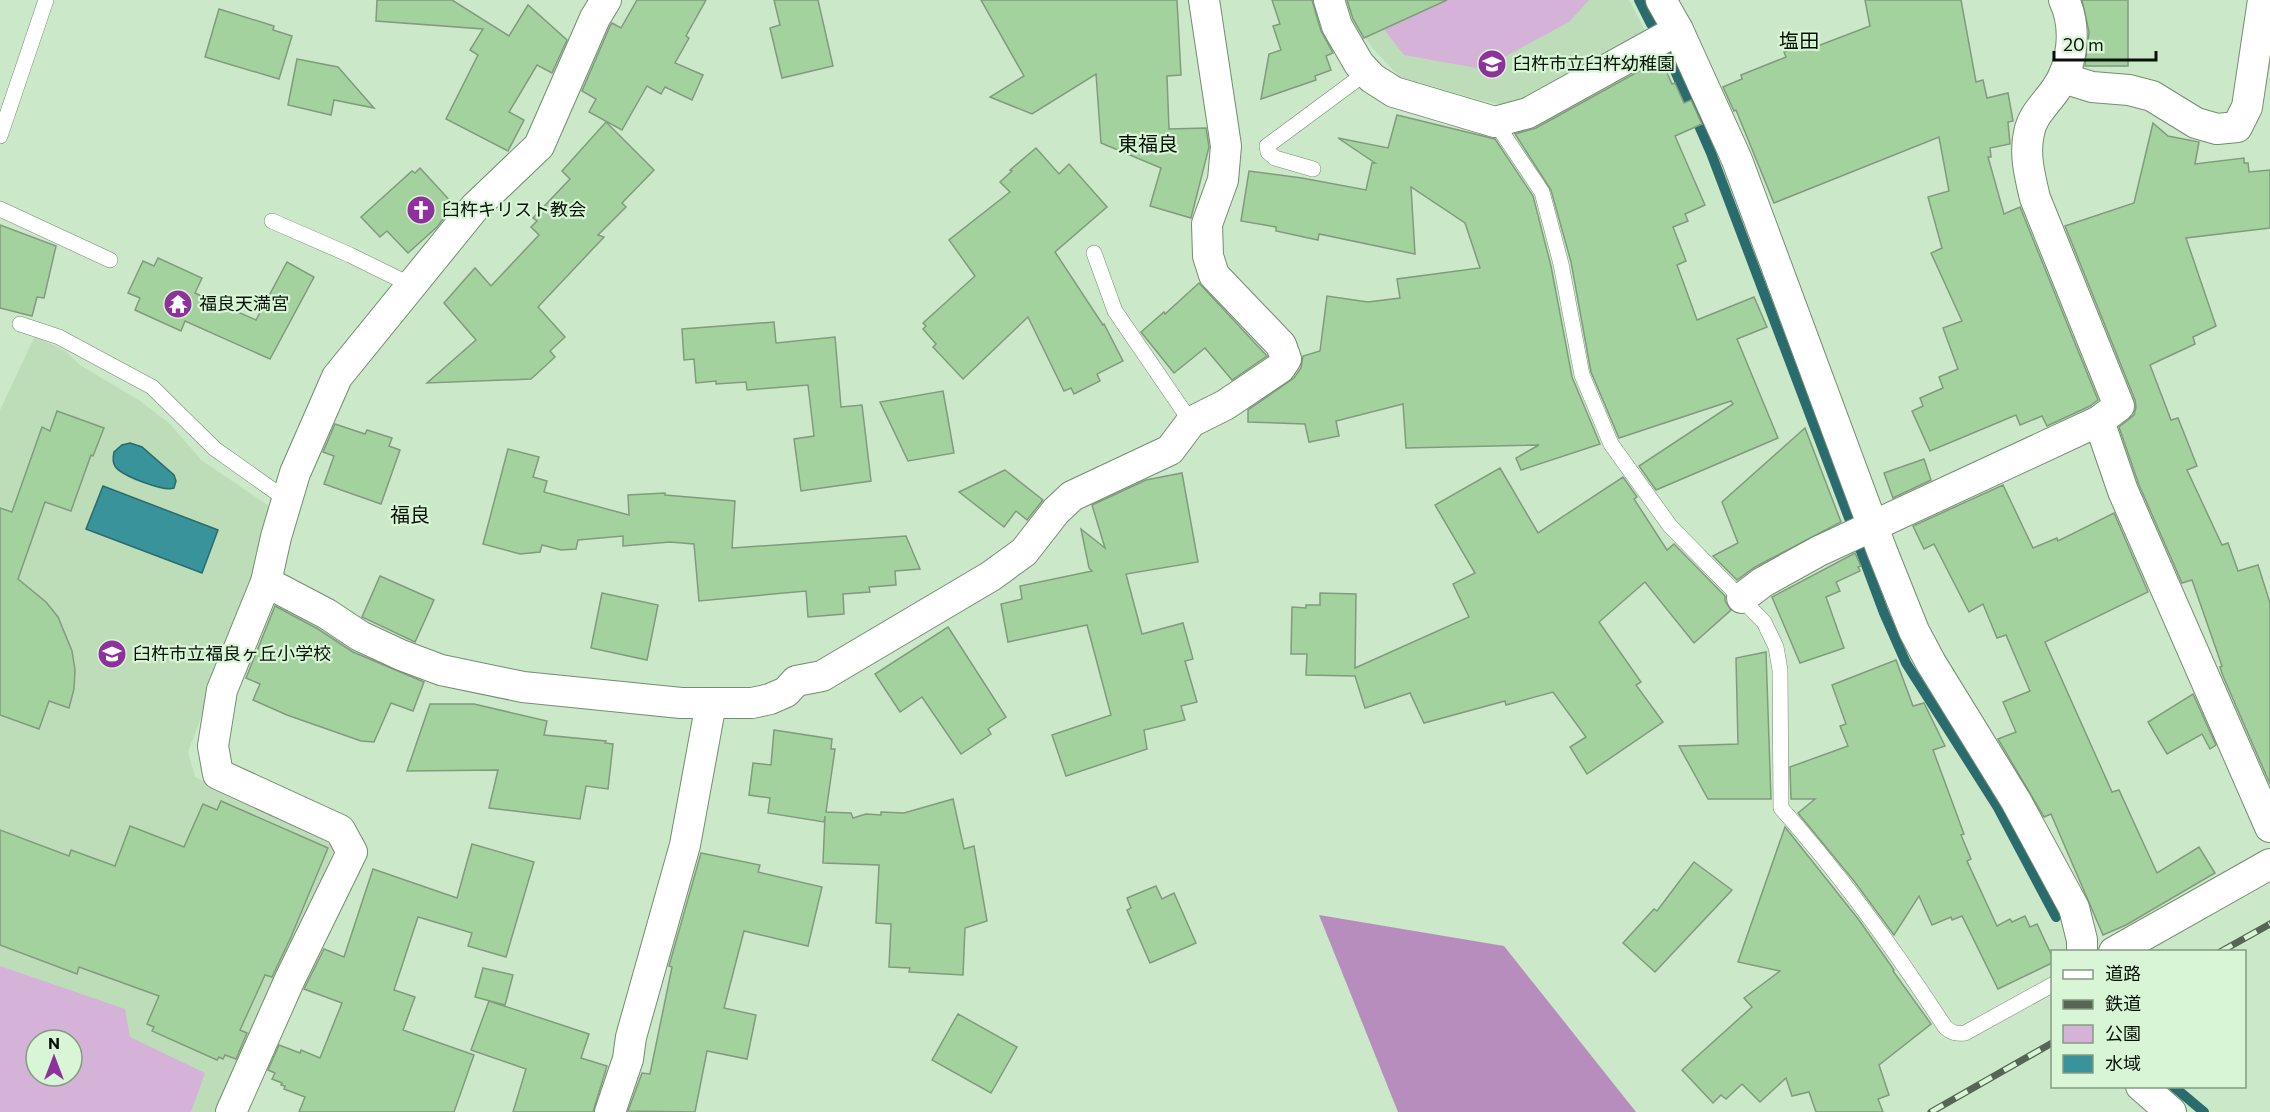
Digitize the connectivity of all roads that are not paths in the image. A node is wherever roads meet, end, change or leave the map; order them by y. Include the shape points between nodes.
1 (46, 0) edge
2 (606, 0) edge
3 (1204, 0) edge
4 (1329, 0) edge
5 (1661, 0) edge
6 (2064, 0) edge
7 (2263, 0) edge
8 (1678, 30) junction
9 (1363, 68) junction
10 (2063, 78) junction
11 (1495, 122) junction
12 (0, 136) edge
13 (1313, 169) dead end
14 (0, 209) edge
15 (272, 221) dead end
16 (1094, 253) dead end
17 (110, 260) dead end
18 (411, 285) junction
19 (20, 324) dead end
20 (2099, 421) junction
21 (1191, 422) junction
22 (287, 500) junction
23 (1874, 526) junction
24 (266, 582) junction
25 (1742, 598) junction
26 (711, 703) junction
27 (2270, 827) edge
28 (2270, 864) edge
29 (2082, 950) edge
30 (2116, 950) edge
31 (2051, 986) edge
32 (2143, 1088) edge
33 (231, 1112) edge
34 (610, 1112) edge
35 (2171, 1112) edge

1 - 12 lane
2 - 18 street via 539,146 475,207
3 - 21 street via 1226,146 1225,172 1207,224 1209,266 1214,276 1281,345 1286,359 1280,368 1225,405
4 - 9 street via 1337,26
5 - 8 street
6 - 10 street via 2072,33
7 - 10 street via 2247,107 2237,127 2217,129 2196,123 2152,96 2092,87
8 - 11 street via 1528,113
8 - 23 street via 1737,160
9 - 11 street via 1394,92
9 - 13 lane via 1267,146 1275,158
10 - 20 street via 2038,110 2029,132 2027,162 2035,198 2119,406
11 - 25 lane via 1542,192 1561,264 1582,375 1611,444 1670,526
14 - 17 lane
15 - 18 lane
16 - 21 lane via 1115,311
18 - 22 street via 337,377
19 - 22 lane via 58,338 152,387 214,450
20 - 23 street
20 - 27 street via 2123,491
21 - 26 street via 1170,450 1072,496 1024,552 1008,564 822,676 796,681 786,692 770,699
22 - 24 street
23 - 25 street via 1819,551
23 - 29 street via 1930,663 2016,801 2074,908
24 - 26 street via 360,636 441,670 523,687
24 - 33 street via 222,690 213,746 218,774 340,830 352,852
25 - 31 lane via 1764,622 1776,647 1780,670 1781,808 1822,854 1908,969 1945,1027 1956,1034 1965,1033
26 - 34 street via 685,845
28 - 30 street
32 - 35 street

